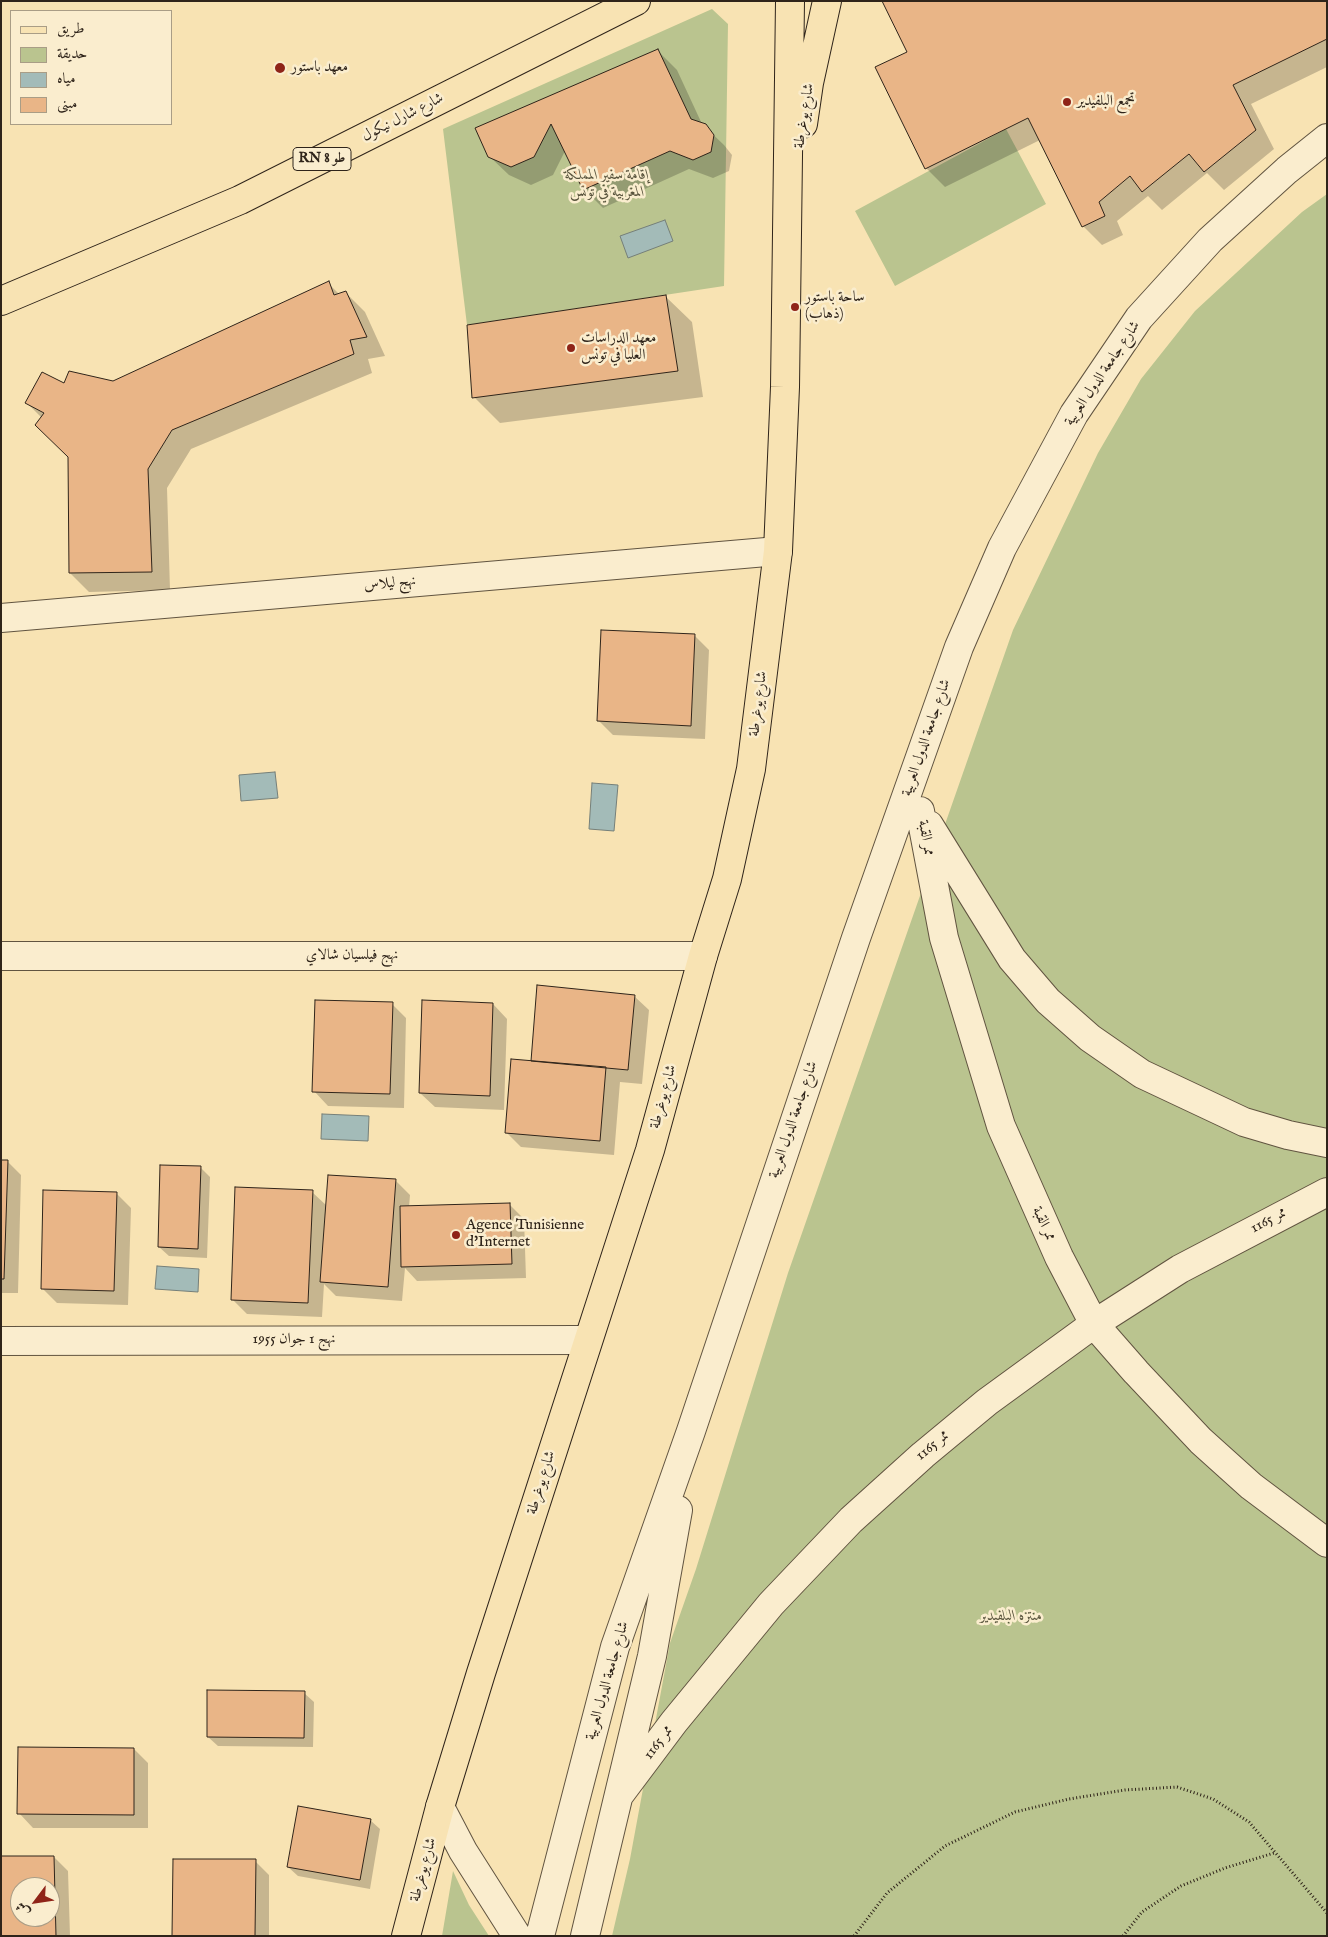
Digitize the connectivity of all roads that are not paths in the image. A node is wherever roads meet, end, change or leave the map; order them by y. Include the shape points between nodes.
1 (636, 1) edge
2 (790, 1) edge
3 (826, 1) edge
4 (1327, 138) edge
5 (788, 232) junction
6 (1, 301) edge
7 (778, 551) junction
8 (1, 618) edge
9 (913, 777) junction
10 (920, 811) junction
11 (1, 956) edge
12 (703, 956) junction
13 (1327, 1143) edge
14 (1327, 1192) edge
15 (1094, 1324) junction
16 (587, 1340) junction
17 (1, 1341) edge
18 (691, 1431) junction
19 (1327, 1543) edge
20 (620, 1794) junction
21 (440, 1807) junction
22 (406, 1936) edge
23 (517, 1936) edge
24 (540, 1936) edge
25 (585, 1936) edge

1 - 6 main road, شارع شارل نيكول / RN 8 طو via 240,200
2 - 5 main road, شارع يوغرطة
3 - 5 main road, شارع يوغرطة via 809,83
4 - 9 street, شارع جامعة الدول العربية via 1210,240 1140,318 1074,414 1002,548 959,646
5 - 7 main road, شارع يوغرطة
7 - 8 street, نهج ليلاس
7 - 12 main road, شارع يوغرطة via 751,769 727,879
9 - 10 street, ممر القبة
9 - 18 street, شارع جامعة الدول العربية
10 - 13 street, ممر القبة via 1012,959 1048,1001 1090,1038 1142,1074 1244,1122
10 - 15 street, ممر القبة via 944,938 1001,1126 1059,1257
11 - 12 street, نهج فيلسيان شالاي
12 - 16 main road, شارع يوغرطة via 650,1150
14 - 15 street, ممر 1165 via 1180,1269
15 - 19 street, ممر القبة via 1201,1441 1251,1486
15 - 20 street, ممر 1165 via 986,1402 851,1520 771,1604 674,1722
16 - 17 street, نهج 1 جوان 1955
16 - 21 main road, شارع يوغرطة
18 - 20 street, شارع جامعة الدول العربية via 652,1656
18 - 24 street, شارع جامعة الدول العربية via 615,1647
20 - 25 street, شارع جامعة الدول العربية
21 - 22 main road, شارع يوغرطة
21 - 23 street via 468,1859

